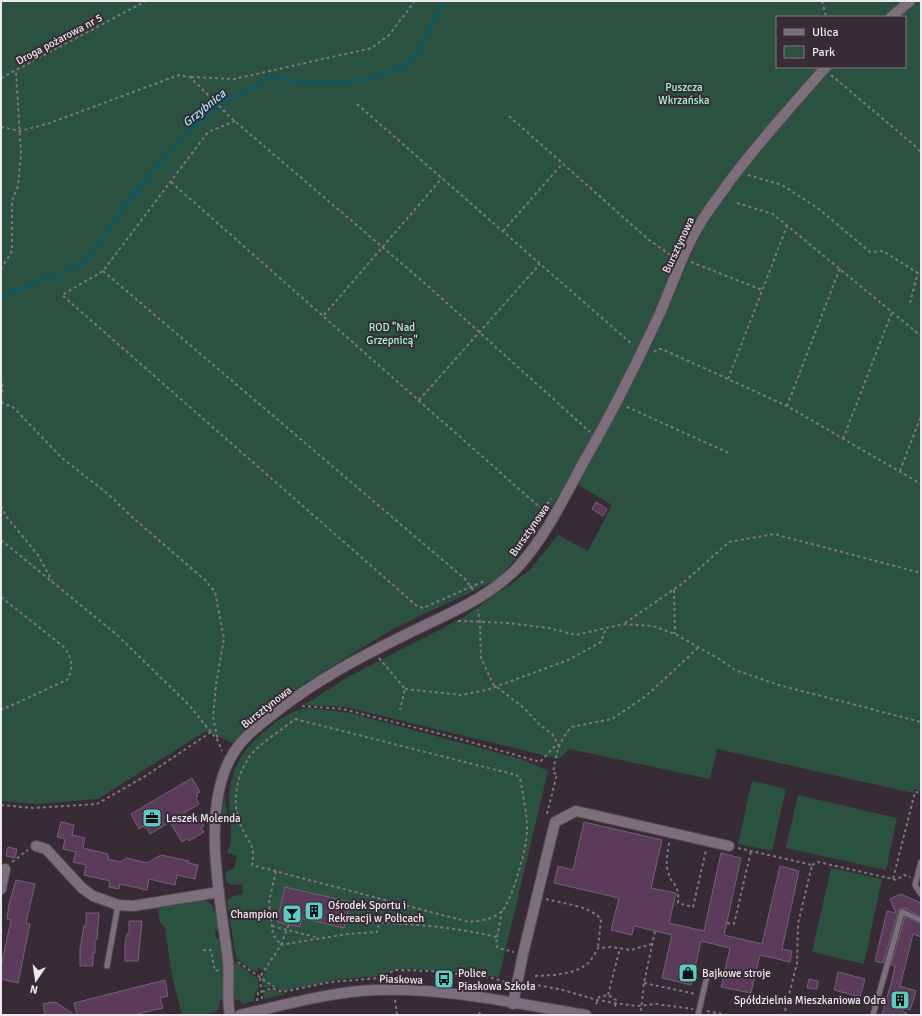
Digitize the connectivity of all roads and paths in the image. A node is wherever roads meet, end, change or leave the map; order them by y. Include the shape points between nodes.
1 (146, 1) edge
2 (415, 1) edge
3 (822, 1) edge
4 (910, 1) edge
5 (826, 16) edge
6 (892, 16) edge
7 (825, 68) edge
8 (16, 71) junction
9 (190, 77) junction
10 (1, 78) edge
11 (357, 104) dead end
12 (509, 116) dead end
13 (235, 121) junction
14 (1, 127) edge
15 (20, 131) junction
16 (921, 153) edge
17 (562, 164) junction
18 (737, 172) junction
19 (442, 178) junction
20 (170, 182) junction
21 (737, 203) dead end
22 (787, 226) junction
23 (503, 231) junction
24 (383, 246) junction
25 (675, 257) dead end
26 (689, 261) dead end
27 (540, 264) junction
28 (840, 268) junction
29 (1, 269) edge
30 (103, 271) junction
31 (918, 272) junction
32 (921, 274) edge
33 (762, 290) junction
34 (910, 303) dead end
35 (892, 312) junction
36 (324, 316) junction
37 (479, 332) junction
38 (921, 336) edge
39 (638, 341) dead end
40 (658, 348) dead end
41 (1, 378) edge
42 (728, 379) junction
43 (1, 395) edge
44 (419, 400) junction
45 (1, 402) edge
46 (786, 406) junction
47 (626, 407) dead end
48 (921, 416) edge
49 (589, 435) dead end
50 (843, 439) junction
51 (731, 454) dead end
52 (900, 471) junction
53 (921, 484) edge
54 (554, 493) dead end
55 (1, 506) edge
56 (544, 510) junction
57 (548, 514) dead end
58 (1, 540) edge
59 (524, 542) dead end
60 (921, 572) edge
61 (488, 580) dead end
62 (53, 583) junction
63 (470, 586) junction
64 (674, 590) junction
65 (474, 595) junction
66 (1, 597) edge
67 (456, 621) dead end
68 (480, 622) junction
69 (624, 624) junction
70 (606, 628) junction
71 (675, 634) junction
72 (699, 647) junction
73 (373, 651) junction
74 (496, 687) junction
75 (405, 690) junction
76 (283, 707) junction
77 (1, 710) edge
78 (400, 710) dead end
79 (921, 722) edge
80 (211, 732) junction
81 (218, 741) junction
82 (558, 746) junction
83 (223, 753) dead end
84 (921, 793) edge
85 (1, 805) edge
86 (547, 814) dead end
87 (671, 833) junction
88 (708, 841) junction
89 (36, 846) joint
90 (729, 846) joint
91 (751, 851) junction
92 (921, 862) edge
93 (812, 865) junction
94 (5, 869) joint
95 (276, 871) junction
96 (904, 875) dead end
97 (893, 879) junction
98 (1, 889) edge
99 (218, 892) junction
100 (921, 894) edge
101 (536, 897) junction
102 (118, 905) junction
103 (502, 910) junction
104 (360, 920) dead end
105 (921, 920) edge
106 (380, 923) junction
107 (726, 923) dead end
108 (289, 924) dead end
109 (272, 926) junction
110 (287, 930) junction
111 (655, 931) dead end
112 (498, 937) junction
113 (320, 938) junction
114 (652, 944) junction
115 (281, 945) junction
116 (598, 948) junction
117 (620, 948) junction
118 (203, 950) dead end
119 (523, 954) junction
120 (234, 959) dead end
121 (107, 966) dead end
122 (215, 969) dead end
123 (708, 972) dead end
124 (535, 976) dead end
125 (260, 977) junction
126 (517, 979) junction
127 (644, 983) junction
128 (492, 988) dead end
129 (608, 995) junction
130 (287, 996) dead end
131 (703, 996) junction
132 (395, 998) dead end
133 (263, 1002) dead end
134 (513, 1004) junction
135 (596, 1004) dead end
136 (615, 1007) dead end
137 (907, 1009) dead end
138 (641, 1011) dead end
139 (542, 1012) edge
140 (230, 1015) edge
141 (243, 1015) edge
142 (397, 1015) edge
143 (586, 1015) edge
144 (698, 1015) edge
145 (784, 1015) edge
146 (874, 1015) edge
147 (905, 1015) edge

1 - 8 path, Droga pożarowa nr 5
2 - 9 path via 389,35 372,48 234,79
3 - 5 path
4 - 6 street
7 - 16 path
7 - 18 street, Bursztynowa via 761,139
8 - 10 path, Droga pożarowa nr 5
8 - 15 path
9 - 13 path
9 - 15 path via 179,75 47,124
11 - 19 path
12 - 17 path
13 - 20 path via 208,132
13 - 24 path
14 - 15 path
15 - 29 path via 18,186 12,201 12,251
17 - 23 path
17 - 25 path via 649,240
18 - 31 path via 782,185 818,209 870,252 883,251
18 - 65 street, Bursztynowa via 698,227 643,349 545,530 516,569
19 - 23 path
19 - 24 path
20 - 30 path
20 - 36 path
21 - 22 path via 773,214
22 - 28 path
22 - 33 path
23 - 27 path
24 - 36 path
24 - 37 path
26 - 33 path
27 - 37 path
27 - 39 path via 635,347
28 - 35 path
28 - 46 path
30 - 63 path via 384,509
30 - 63 path via 62,295 399,591 423,608
31 - 32 path
31 - 34 path
33 - 42 path
35 - 38 path
35 - 50 path
36 - 44 path
37 - 44 path
37 - 49 path via 591,432
40 - 42 path
41 - 43 path
42 - 46 path
44 - 56 path
45 - 81 path via 14,408 62,458 108,494 205,580 215,592 224,638 213,717
46 - 50 path
47 - 51 path
48 - 52 path
50 - 52 path
52 - 53 path
54 - 56 path
55 - 62 path via 6,516 38,555
56 - 57 path
56 - 59 path
58 - 62 path
60 - 64 path via 774,534 729,542
61 - 63 path
62 - 80 path via 116,634 189,705
63 - 65 path
64 - 69 path
64 - 71 path
65 - 68 path
65 - 73 street, Bursztynowa
66 - 77 path via 64,648 70,657 72,667 67,680
67 - 68 path
68 - 70 path via 508,622 549,628 576,636
68 - 74 path via 481,658
69 - 70 path
69 - 71 path via 653,626
70 - 74 path via 601,642 568,660
71 - 72 path
72 - 79 path via 735,670 779,686
72 - 82 path via 646,696 612,719 571,728
73 - 75 path
73 - 76 street, Bursztynowa via 322,680
74 - 75 path via 461,695
74 - 82 path via 552,734
75 - 78 path
76 - 82 path via 343,709 496,748 540,762
76 - 99 street, Bursztynowa via 255,728 237,747 224,772 216,811
80 - 81 path
80 - 85 path via 144,777 97,804 33,808
81 - 83 path
82 - 86 path via 553,773 557,774
84 - 97 path via 914,792
87 - 88 street
87 - 88 path via 667,858 668,872 679,892 678,903 693,907
87 - 101 street via 576,811 555,822
88 - 90 street
89 - 94 path
89 - 102 street via 46,849 82,888 93,896
90 - 91 path
91 - 93 path
91 - 107 path via 734,924
92 - 100 lane via 916,886
93 - 97 path via 818,862
93 - 145 path via 798,924 797,963
94 - 98 street
95 - 103 path via 469,922 482,921
95 - 103 path via 252,865 254,852 240,825 235,800 240,774 251,755 298,719 520,778 527,831 517,876
95 - 109 path via 268,902
96 - 97 path
99 - 102 street via 133,906
99 - 140 street, Bursztynowa via 222,933 229,965
101 - 116 path via 582,908 597,915 601,919 602,927
101 - 119 street
102 - 121 lane
103 - 112 path
104 - 106 path
105 - 146 lane via 902,912
106 - 112 path via 453,928
106 - 113 path via 377,932
108 - 110 path
109 - 110 path
109 - 115 path via 273,935
110 - 113 path
110 - 115 path
111 - 114 path
112 - 119 path via 498,948
113 - 115 path
114 - 117 path via 631,950
114 - 127 path
115 - 125 path
116 - 117 path
116 - 124 path via 589,963 575,971
117 - 129 path
118 - 122 path via 212,951
119 - 126 street
120 - 125 path
123 - 131 lane
125 - 130 path
125 - 133 path
126 - 128 path
126 - 134 street
127 - 131 path
127 - 138 path
129 - 135 path via 599,997
129 - 136 path via 616,1000
131 - 144 lane
132 - 142 path
134 - 139 street, Piaskowa
134 - 141 street, Piaskowa via 425,991 374,990 332,994
137 - 147 path
139 - 143 street, Piaskowa

